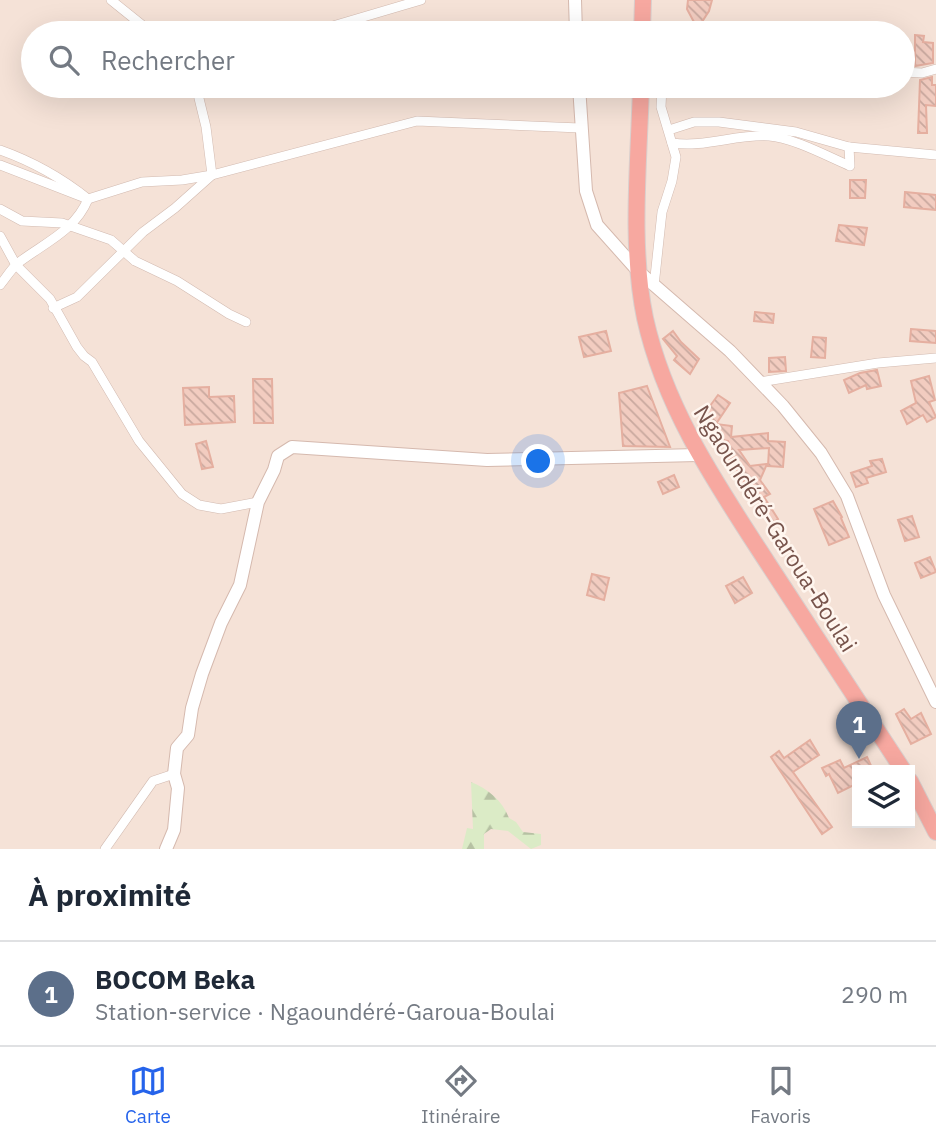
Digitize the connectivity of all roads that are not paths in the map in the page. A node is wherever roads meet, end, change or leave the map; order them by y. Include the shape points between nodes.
1 (111, 0) edge
2 (421, 0) edge
3 (575, 0) edge
4 (643, 0) edge
5 (137, 21) edge
6 (350, 21) edge
7 (576, 21) edge
8 (642, 21) edge
9 (936, 69) edge
10 (915, 73) edge
11 (199, 98) edge
12 (579, 98) edge
13 (641, 98) edge
14 (661, 98) edge
15 (580, 128) junction
16 (668, 130) junction
17 (672, 144) junction
18 (849, 147) junction
19 (0, 150) edge
20 (936, 155) edge
21 (0, 165) edge
22 (212, 175) junction
23 (88, 200) junction
24 (0, 209) edge
25 (72, 226) junction
26 (0, 236) edge
27 (123, 251) junction
28 (16, 265) junction
29 (638, 271) junction
30 (0, 285) edge
31 (654, 286) junction
32 (53, 308) junction
33 (246, 322) dead end
34 (936, 358) edge
35 (760, 382) junction
36 (698, 454) junction
37 (258, 502) junction
38 (936, 702) edge
39 (900, 765) edge
40 (174, 774) junction
41 (915, 791) edge
42 (936, 831) edge
43 (105, 849) edge
44 (166, 849) edge

1 - 5 street
2 - 6 street
3 - 7 street
4 - 8 highway
9 - 10 street
11 - 22 street
12 - 15 street
13 - 29 highway, Ngaoundéré-Garoua-Boulai
14 - 16 street
15 - 22 street via 417,121
15 - 29 street via 586,191 597,225
16 - 17 street
16 - 18 street via 694,122 719,122 796,132
17 - 18 street via 691,146 772,135 850,166
17 - 31 street via 676,157 662,212
18 - 20 street
19 - 23 street
21 - 23 street
22 - 23 street via 142,182
22 - 27 street
23 - 25 street
24 - 25 street via 22,221
25 - 27 street via 111,240
25 - 28 street
26 - 28 street
27 - 32 street via 77,297
27 - 33 street
28 - 30 street
28 - 32 street via 50,299
29 - 31 street
29 - 36 highway, Ngaoundéré-Garoua-Boulai via 654,353
31 - 35 street
32 - 37 street via 92,362 139,442 181,494 199,505 221,509
34 - 35 street
35 - 38 street via 821,453 847,496 884,595
36 - 37 street via 487,460 292,447 278,456
36 - 39 highway, Ngaoundéré-Garoua-Boulai
37 - 40 street via 240,585 202,674 188,735 177,748
40 - 43 street via 153,780
40 - 44 street via 178,788 174,830
41 - 42 highway

